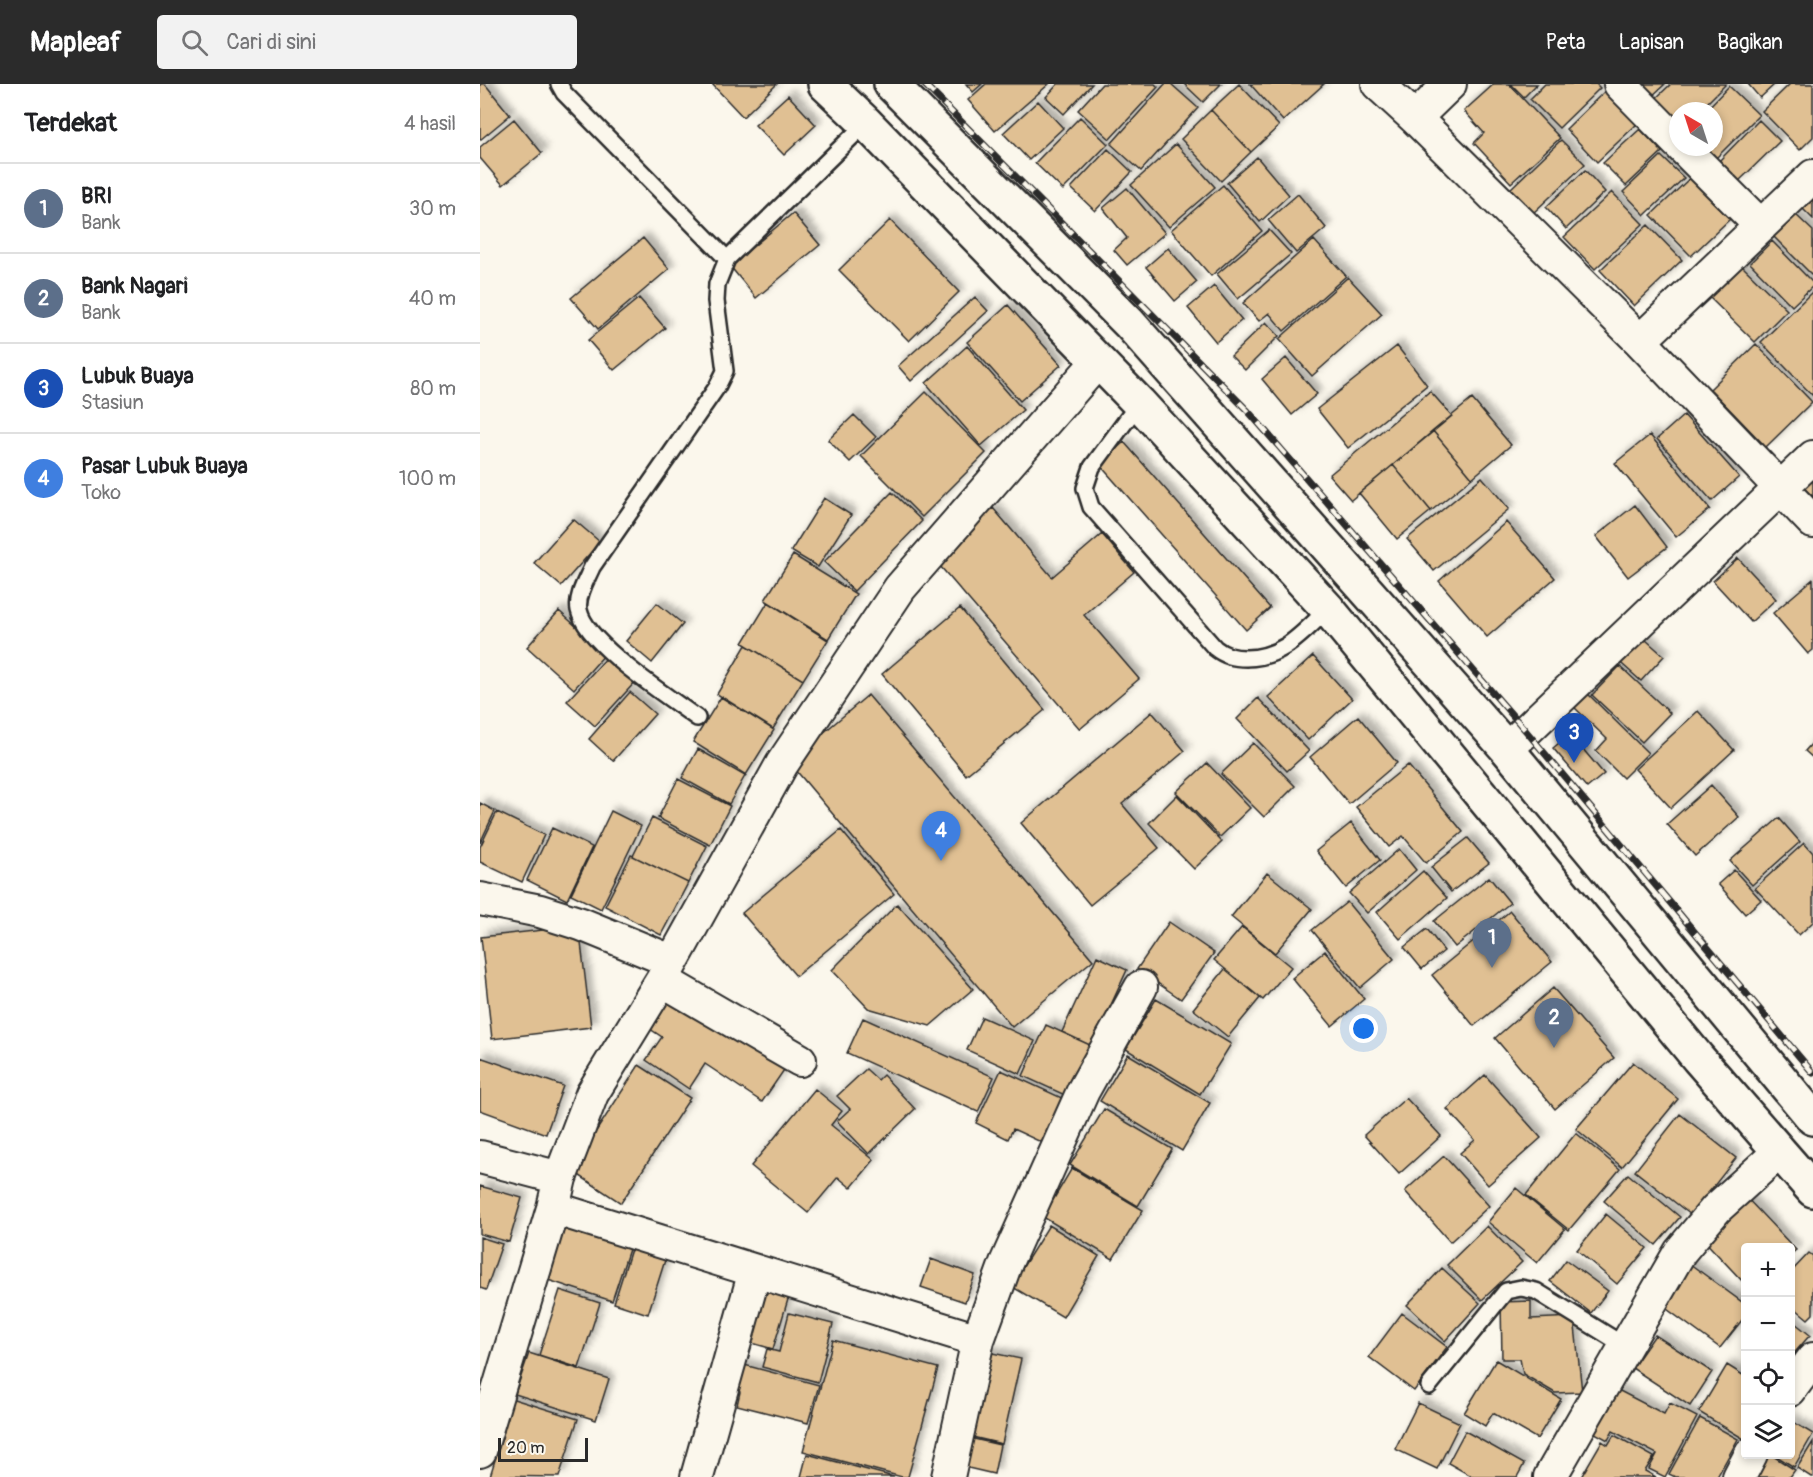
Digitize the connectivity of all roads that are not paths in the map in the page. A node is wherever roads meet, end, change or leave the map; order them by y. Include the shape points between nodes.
1 (559, 84) edge
2 (825, 84) edge
3 (891, 84) edge
4 (1378, 84) edge
5 (1450, 84) edge
6 (1620, 84) edge
7 (1415, 118) junction
8 (866, 123) junction
9 (1669, 134) edge
10 (1691, 156) edge
11 (1813, 176) edge
12 (1761, 226) junction
13 (727, 258) junction
14 (1640, 340) junction
15 (1098, 361) junction
16 (1139, 403) junction
17 (1813, 457) edge
18 (1782, 488) junction
19 (1813, 522) edge
20 (1328, 609) junction
21 (697, 718) dead end
22 (1507, 749) junction
23 (480, 899) edge
24 (667, 970) junction
25 (1142, 987) dead end
26 (1737, 1025) junction
27 (1698, 1058) junction
28 (800, 1060) dead end
29 (1803, 1106) edge
30 (1756, 1126) junction
31 (1779, 1152) junction
32 (480, 1157) edge
33 (560, 1178) junction
34 (1813, 1190) edge
35 (553, 1208) junction
36 (755, 1271) junction
37 (978, 1340) junction
38 (1625, 1347) junction
39 (1813, 1359) edge
40 (1795, 1384) edge
41 (1429, 1386) dead end
42 (480, 1451) edge
43 (1749, 1459) edge
44 (697, 1477) edge
45 (948, 1477) edge
46 (1550, 1477) edge
47 (1739, 1477) edge

1 - 13 lane
2 - 8 highway
3 - 22 highway via 1129,322
4 - 7 street
5 - 7 street
6 - 9 street
7 - 14 street
8 - 13 lane
8 - 15 highway
10 - 12 street
11 - 12 street
12 - 14 street
13 - 21 lane via 717,284 716,301 725,370 592,567 582,589 579,609 602,646
14 - 18 street
15 - 16 highway
15 - 24 street via 900,588 782,764
16 - 20 highway
16 - 20 lane via 1092,467 1085,488 1091,507 1215,648 1237,658 1262,658 1286,648
17 - 18 street
18 - 19 street
18 - 22 street
20 - 27 highway
22 - 26 highway
23 - 24 street via 581,924
24 - 28 street
24 - 33 street via 592,1094
25 - 37 street via 1060,1138 1006,1263
26 - 27 highway via 1735,1041 1727,1053 1713,1060
26 - 29 highway
27 - 30 highway
29 - 30 highway via 1779,1093 1764,1104
30 - 31 highway
31 - 34 highway
31 - 38 street via 1716,1209 1687,1243
32 - 33 street
33 - 35 street
35 - 36 street
35 - 42 street
36 - 37 street
36 - 44 street
37 - 45 street
38 - 41 lane via 1536,1291 1521,1288 1506,1291
38 - 46 street
39 - 40 street
43 - 47 street

